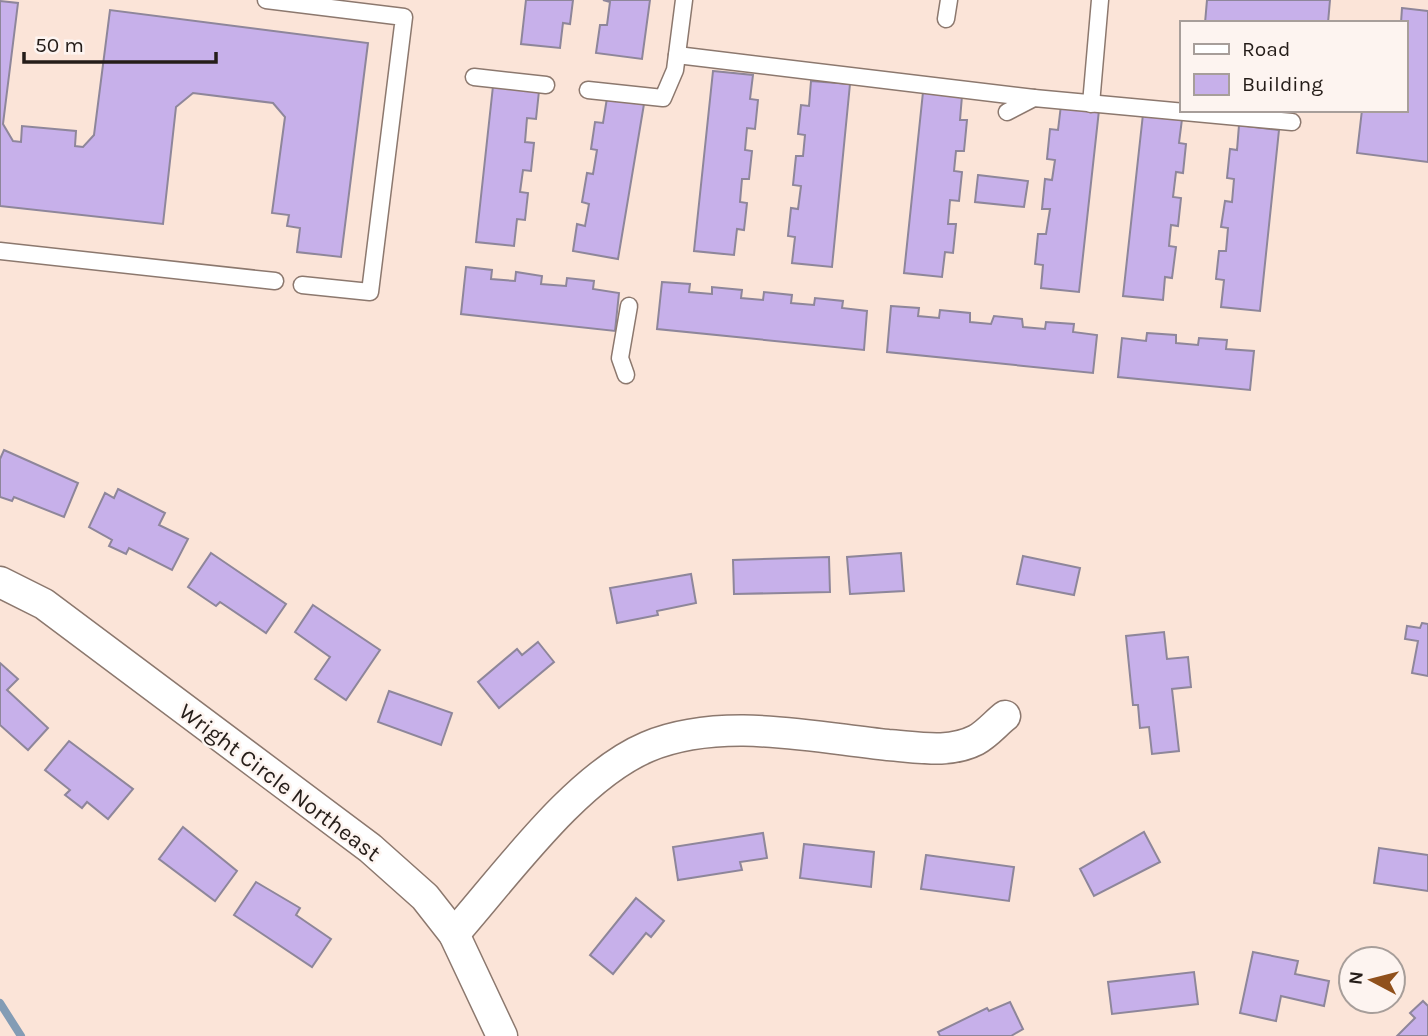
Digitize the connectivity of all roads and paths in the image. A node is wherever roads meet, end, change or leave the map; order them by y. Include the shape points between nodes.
1 (267, 0) edge
2 (684, 0) edge
3 (949, 0) edge
4 (1100, 0) edge
5 (946, 19) dead end
6 (677, 55) junction
7 (474, 77) dead end
8 (546, 85) dead end
9 (588, 90) dead end
10 (1034, 98) junction
11 (1091, 104) junction
12 (1007, 112) dead end
13 (1180, 112) edge
14 (1180, 112) edge
15 (1292, 122) dead end
16 (0, 251) edge
17 (275, 281) dead end
18 (302, 285) dead end
19 (629, 306) dead end
20 (626, 375) dead end
21 (0, 582) edge
22 (1005, 716) dead end
23 (454, 934) junction
24 (502, 1036) edge

1 - 18 lane via 404,17 370,292
2 - 6 lane
3 - 5 lane
4 - 11 lane
6 - 9 lane via 663,98
6 - 10 lane
7 - 8 lane
10 - 11 lane
10 - 12 lane
11 - 14 lane
13 - 15 lane
16 - 17 lane
19 - 20 lane via 620,358
21 - 23 street, Wright Circle Northeast via 44,604 370,848 425,897
22 - 23 street via 976,740 942,750 735,731 691,734 648,747 615,764 580,792
23 - 24 street, Wright Circle Northeast

